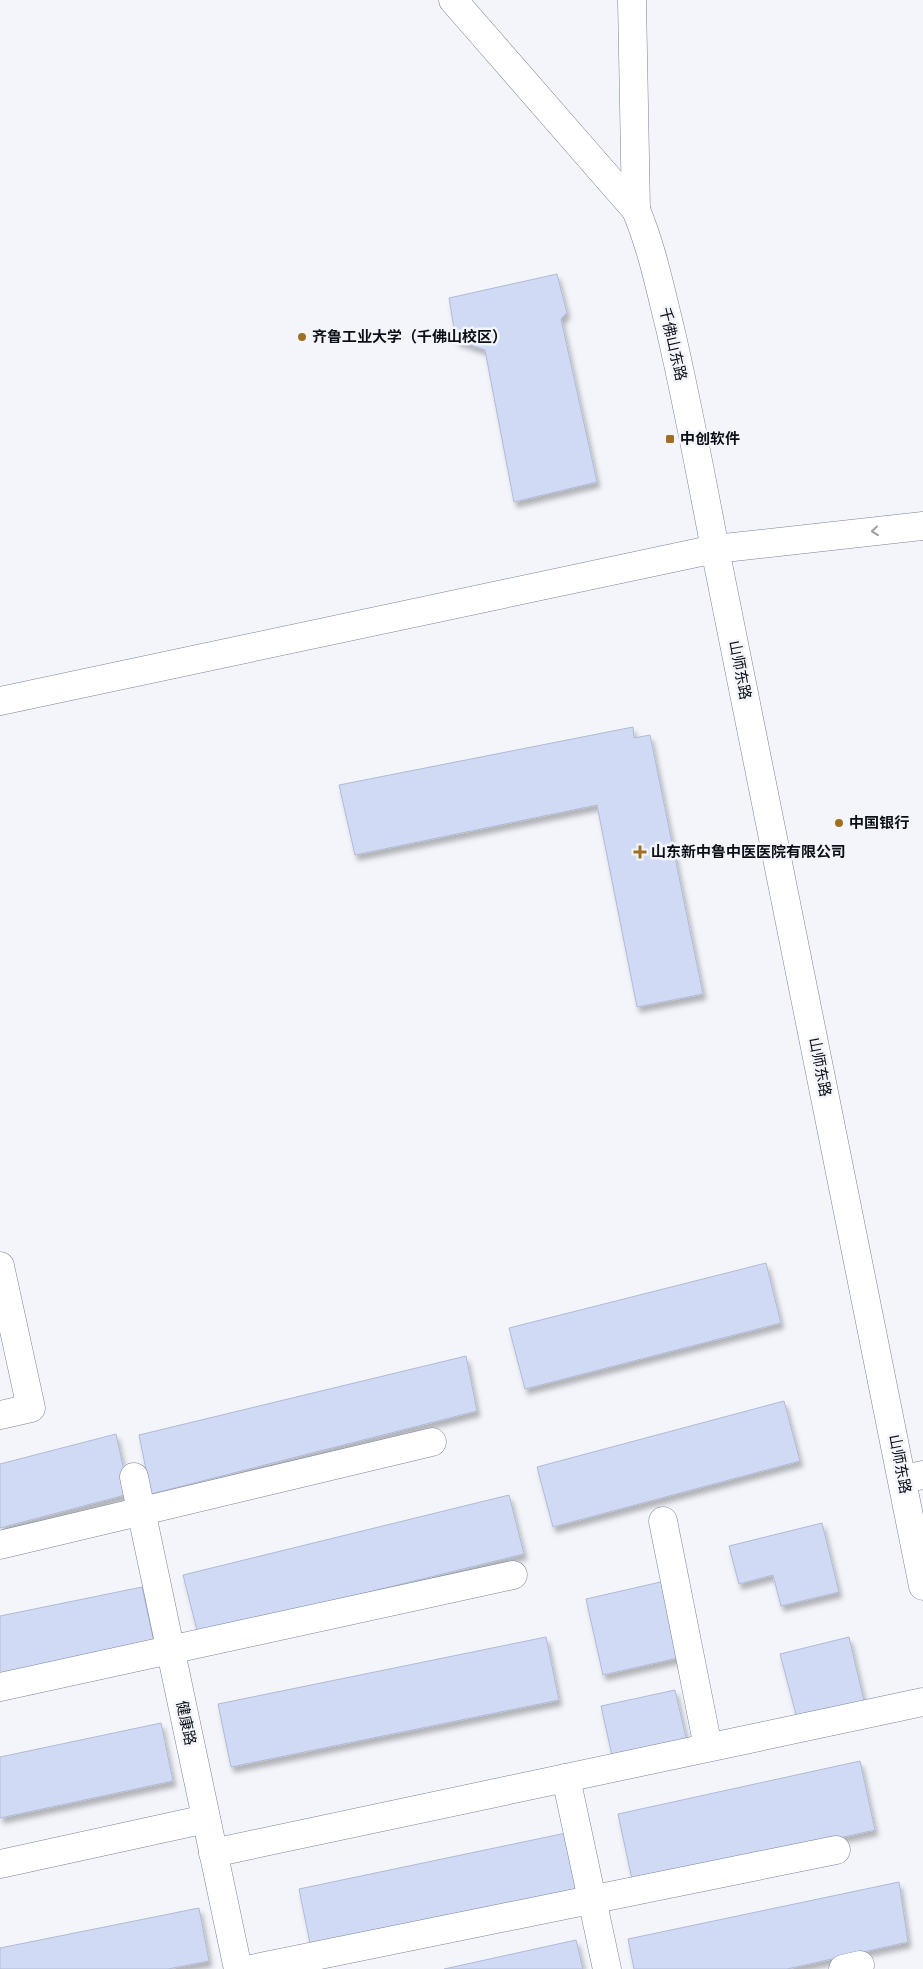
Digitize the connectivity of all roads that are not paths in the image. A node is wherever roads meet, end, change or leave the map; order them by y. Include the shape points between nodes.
1 (453, 0) edge
2 (632, 0) edge
3 (636, 210) junction
4 (923, 526) edge
5 (716, 549) junction
6 (0, 700) edge
7 (0, 1266) edge
8 (0, 1415) edge
9 (432, 1442) dead end
10 (134, 1477) dead end
11 (913, 1477) edge
12 (141, 1511) junction
13 (663, 1521) dead end
14 (0, 1545) edge
15 (512, 1575) dead end
16 (923, 1586) edge
17 (170, 1650) junction
18 (0, 1687) edge
19 (923, 1702) edge
20 (708, 1748) junction
21 (566, 1778) junction
22 (206, 1819) junction
23 (836, 1850) dead end
24 (213, 1853) junction
25 (0, 1864) edge
26 (592, 1899) junction
27 (238, 1969) edge
28 (251, 1969) edge
29 (607, 1969) edge

1 - 3 street, 千佛山东路
2 - 3 street
3 - 5 street, 千佛山东路 via 657,274
4 -> 5 street
5 - 6 street
5 - 11 street, 山师东路
7 - 8 street via 31,1408
9 - 12 street
10 - 12 street, 健康路
11 - 16 street, 山师东路
12 - 14 street
12 - 17 street, 健康路
13 - 20 street
15 - 17 street
17 - 18 street
17 - 22 street, 健康路
19 - 20 street
20 - 21 street
21 - 24 street
21 - 26 street
22 - 24 street, 健康路
22 - 25 street
23 - 26 street
24 - 27 street, 健康路
26 - 28 street
26 - 29 street

